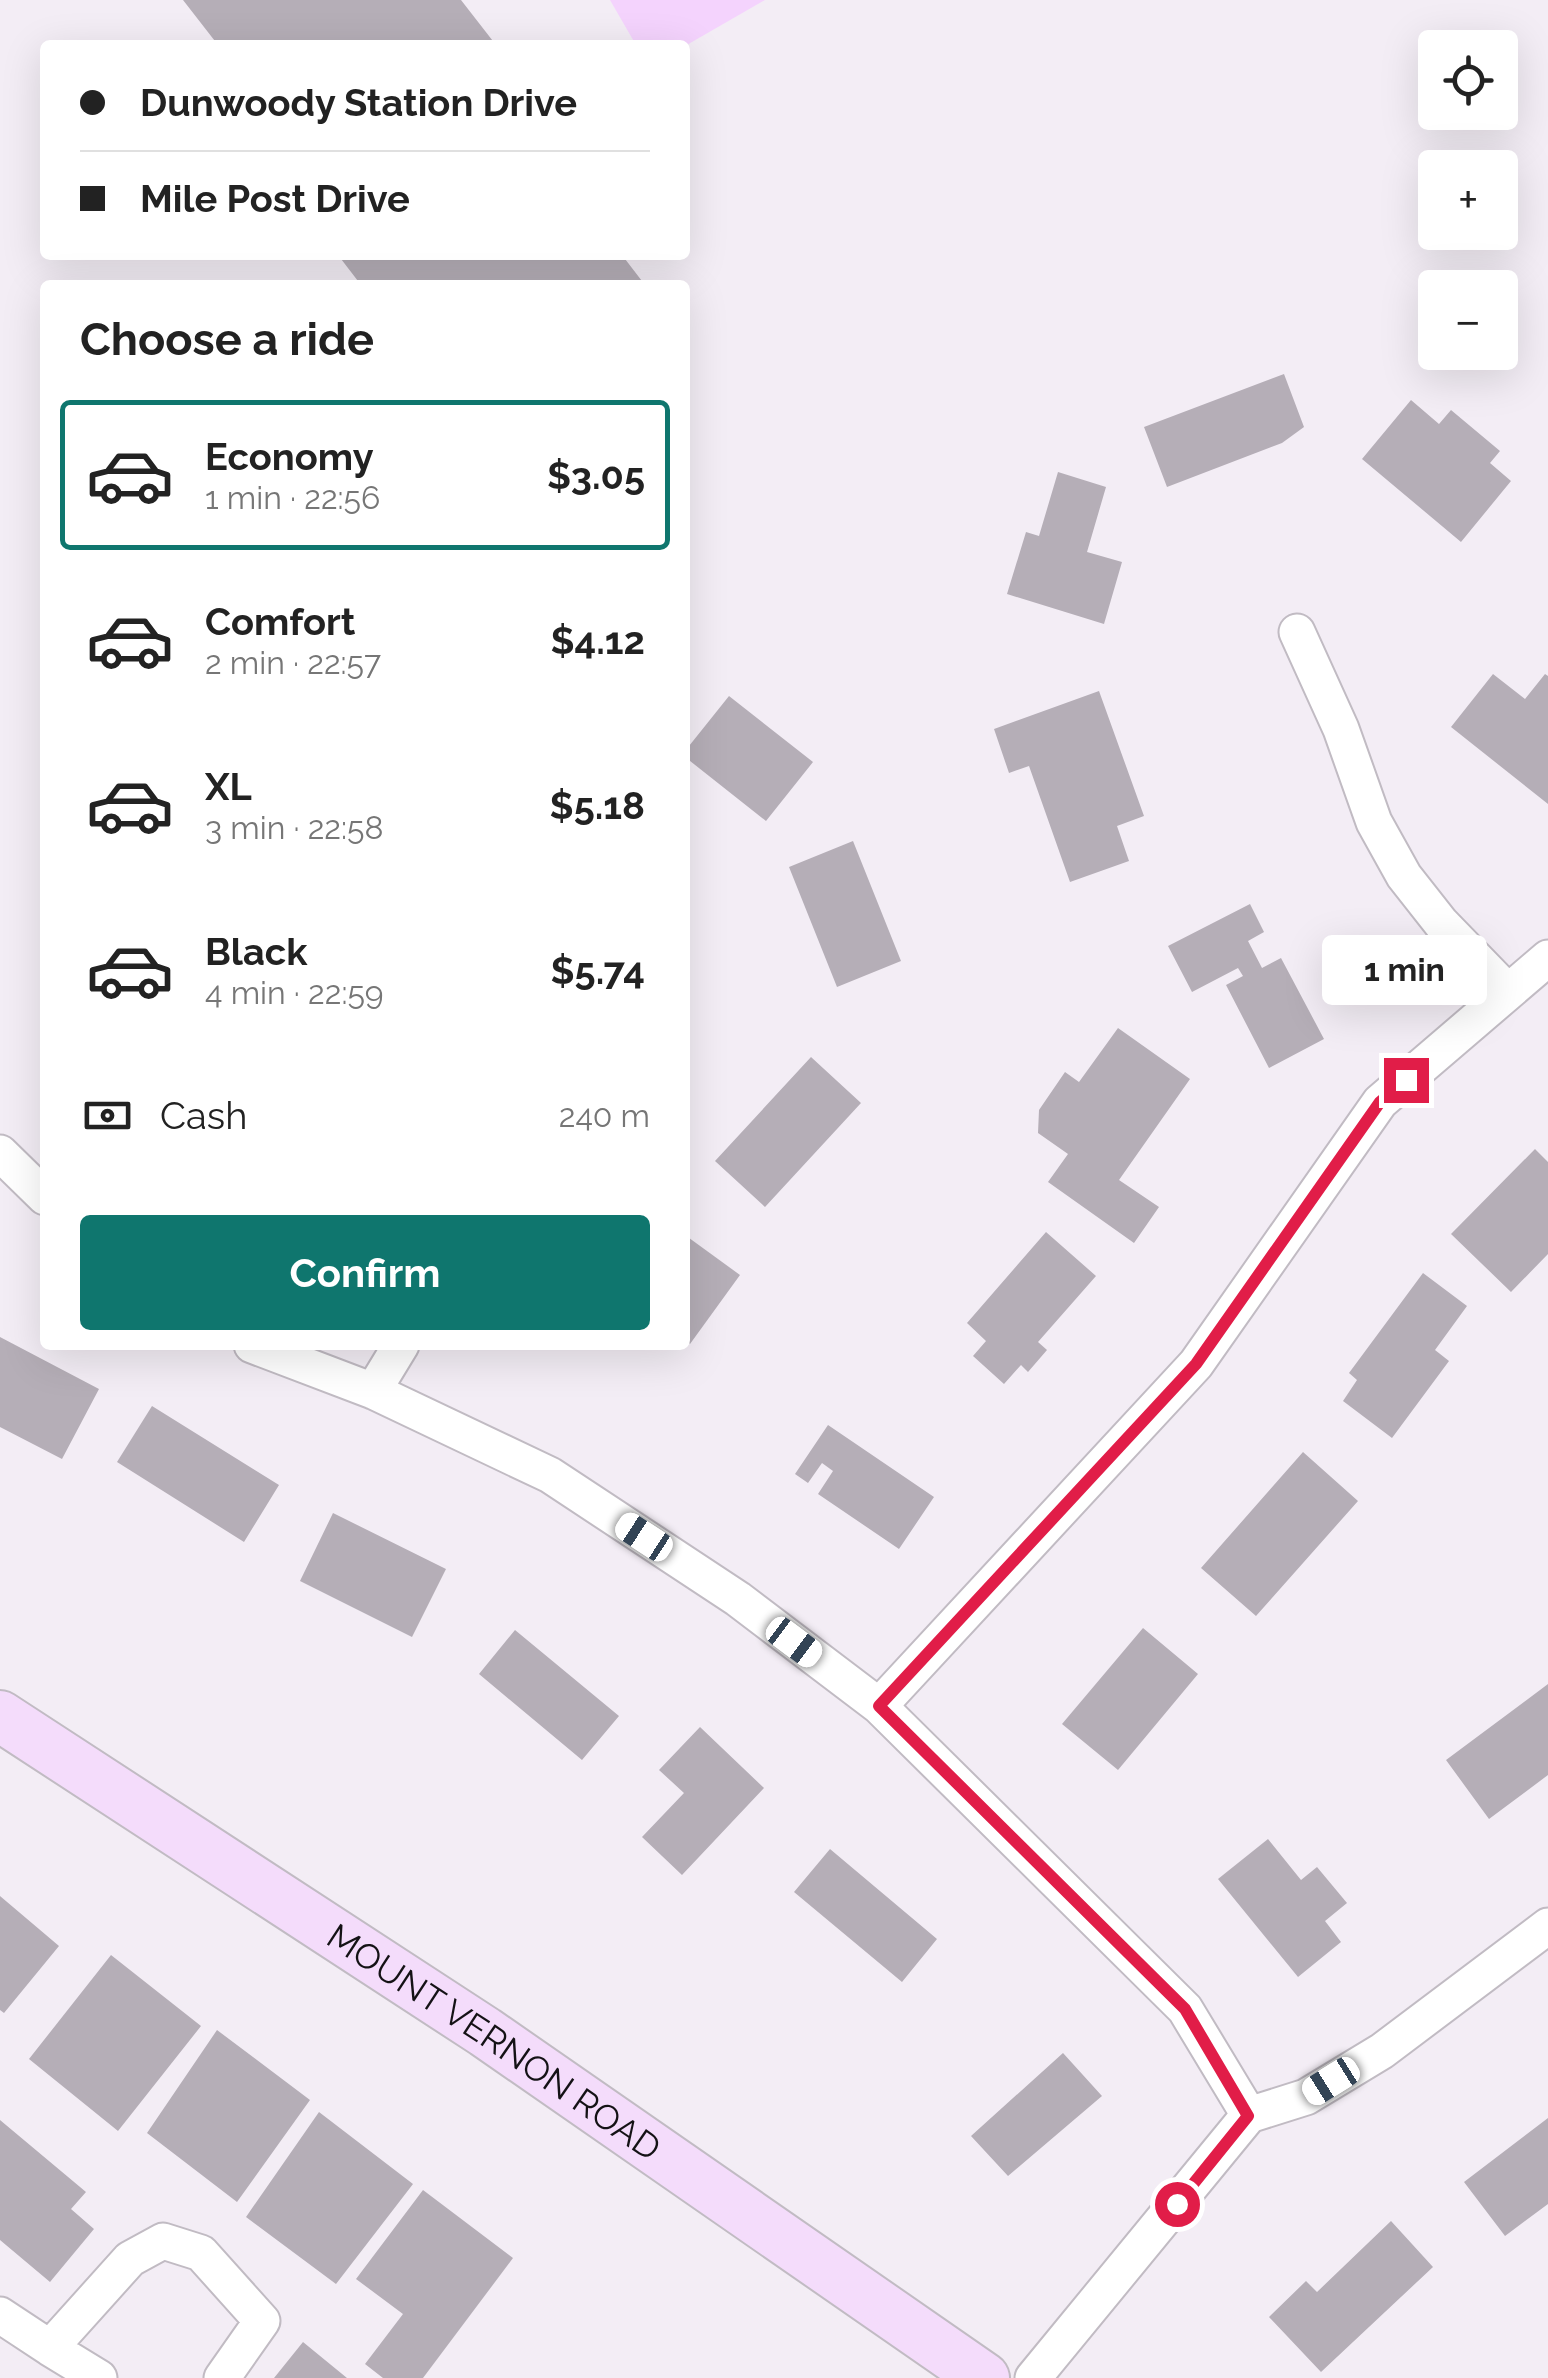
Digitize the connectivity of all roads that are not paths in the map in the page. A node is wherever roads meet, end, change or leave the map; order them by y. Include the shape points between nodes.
1 (1297, 632) dead end
2 (1548, 958) edge
3 (1508, 992) junction
4 (0, 1153) edge
5 (40, 1192) edge
6 (265, 1350) edge
7 (398, 1350) edge
8 (373, 1391) junction
9 (879, 1706) junction
10 (0, 1716) edge
11 (1548, 1926) edge
12 (1248, 2116) junction
13 (0, 2315) edge
14 (50, 2348) junction
15 (99, 2378) edge
16 (222, 2378) edge
17 (984, 2378) edge
18 (1033, 2378) edge

1 - 3 street via 1374,822 1404,876
2 - 3 street
3 - 9 street via 1380,1102 1196,1364
4 - 5 street
6 - 8 street
7 - 8 street
8 - 9 street via 550,1475 738,1599
9 - 12 street via 1185,2009
10 - 17 street, MOUNT VERNON ROAD via 485,2032
11 - 12 street via 1382,2050 1306,2097
12 - 18 street
13 - 14 street
14 - 15 street
14 - 16 street via 130,2259 163,2241 201,2253 262,2320

